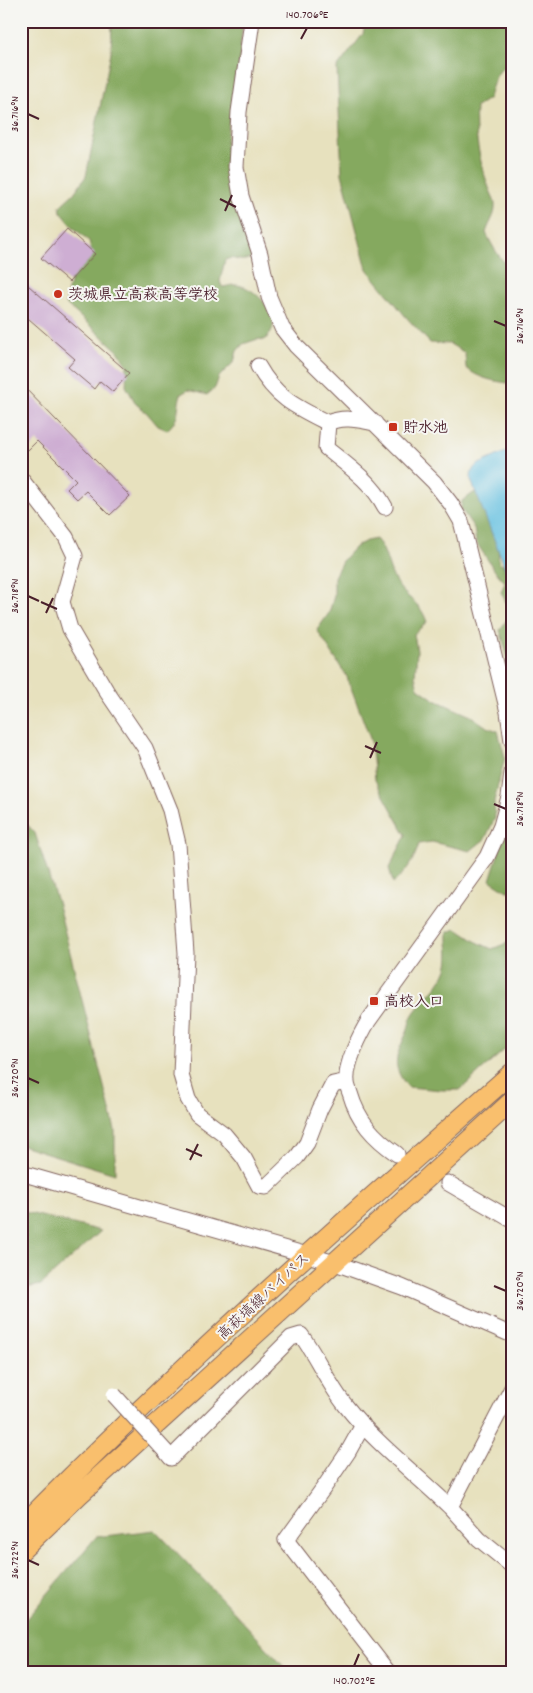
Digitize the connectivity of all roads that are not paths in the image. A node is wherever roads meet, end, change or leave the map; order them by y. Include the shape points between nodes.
1 (252, 21) edge
2 (258, 366) dead end
3 (375, 423) junction
4 (328, 424) junction
5 (21, 478) edge
6 (385, 507) dead end
7 (512, 741) edge
8 (512, 773) edge
9 (512, 1073) edge
10 (347, 1081) junction
11 (512, 1101) edge
12 (397, 1154) dead end
13 (21, 1173) edge
14 (448, 1183) dead end
15 (512, 1220) edge
16 (308, 1255) junction
17 (335, 1263) junction
18 (512, 1335) edge
19 (512, 1388) edge
20 (112, 1393) dead end
21 (363, 1425) junction
22 (450, 1507) junction
23 (21, 1527) edge
24 (22, 1550) edge
25 (512, 1566) edge
26 (388, 1672) edge

1 - 3 street via 239,112 236,167 269,297 282,328 296,346
2 - 4 street via 278,394
3 - 4 street via 346,418
3 - 7 street via 434,482 461,521 508,712
4 - 6 street via 326,448 372,488
5 - 10 street via 66,537 75,556 62,602 70,630 146,748 170,810 178,844 186,953 181,1075 188,1099 197,1114 224,1134 244,1158 259,1186 266,1187 297,1158 307,1143 333,1084
8 - 10 street via 501,826 487,857 369,1020 357,1041
9 - 16 main road, 高萩塙線バイパス
10 - 12 street via 353,1105 362,1122
11 - 17 main road, 高萩塙線バイパス
13 - 16 street
14 - 15 street
16 - 17 street
16 - 23 main road, 高萩塙線バイパス
17 - 18 street via 402,1287
17 - 24 main road, 高萩塙線バイパス
19 - 22 street
20 - 21 street, bridge via 172,1458 291,1338 301,1335 327,1379
21 - 22 street
21 - 26 street via 348,1452 286,1540
22 - 25 street via 479,1539

